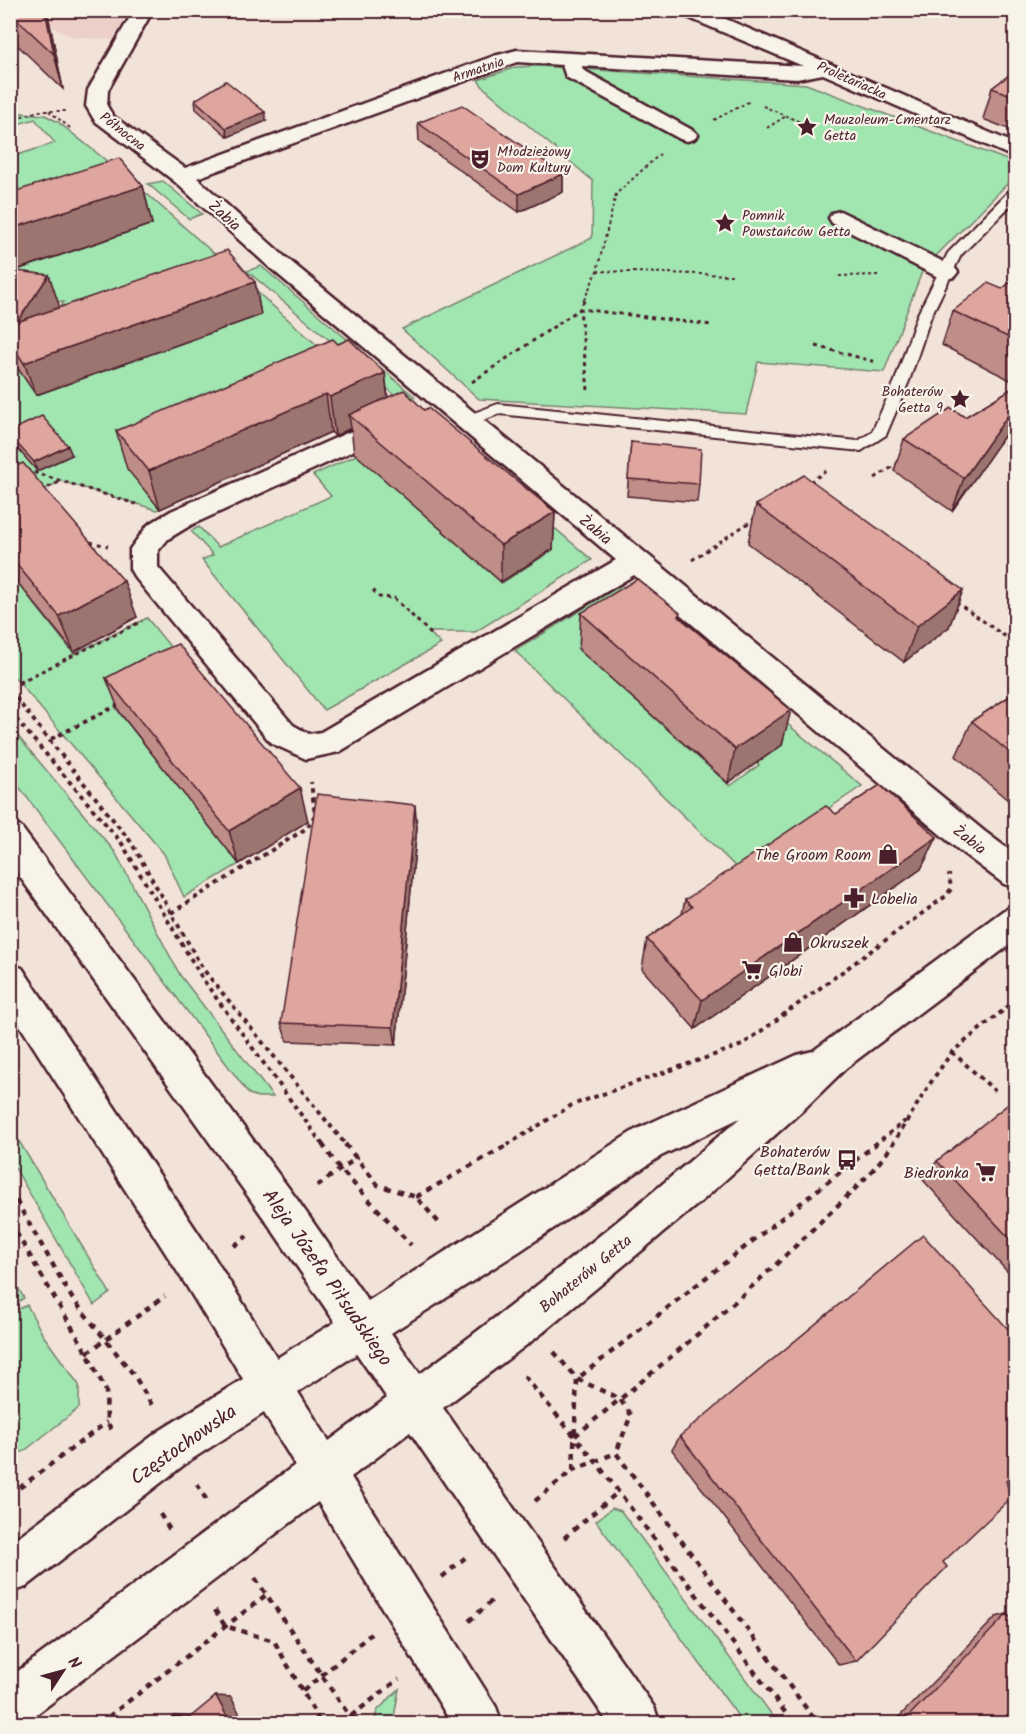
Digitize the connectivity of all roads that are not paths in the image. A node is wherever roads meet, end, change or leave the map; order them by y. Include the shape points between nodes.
1 (144, 10) edge
2 (687, 10) edge
3 (571, 58) junction
4 (825, 68) junction
5 (687, 135) road end
6 (1016, 153) edge
7 (182, 176) junction
8 (1016, 192) edge
9 (840, 218) dead end
10 (946, 272) junction
11 (443, 400) junction
12 (468, 421) junction
13 (635, 562) junction
14 (10, 837) edge
15 (1016, 874) edge
16 (1016, 920) edge
17 (10, 980) edge
18 (833, 1056) junction
19 (363, 1327) junction
20 (270, 1385) junction
21 (416, 1403) junction
22 (323, 1472) junction
23 (10, 1571) edge
24 (10, 1706) edge
25 (479, 1724) edge
26 (637, 1724) edge

1 - 7 street, Północna via 94,102 106,120
2 - 4 street, Proletariacka
3 - 4 street, Armatnia via 797,73
3 - 5 street via 573,73
3 - 7 street, Armatnia via 532,55 501,60
4 - 6 street, Proletariacka
7 - 11 street, Żabia via 276,261
8 - 10 lane via 955,253
9 - 10 street
10 - 12 lane via 924,316 878,435 861,446 498,409
11 - 12 street, Żabia
11 - 13 street via 181,518 158,532 144,549 144,569 282,734 306,747 328,742
12 - 13 street, Żabia
13 - 15 street, Żabia
14 - 19 street, Aleja Józefa Piłsudskiego
16 - 18 street, Bohaterów Getta
17 - 20 street
18 - 19 street, Bohaterów Getta via 648,1143
18 - 21 street, Bohaterów Getta via 691,1186 527,1320
19 - 20 street, Częstochowska
19 - 21 street, Aleja Józefa Piłsudskiego
20 - 22 street
20 - 23 street, Częstochowska via 174,1446
21 - 22 street, Bohaterów Getta
21 - 26 street, Aleja Józefa Piłsudskiego
22 - 24 street
22 - 25 street

